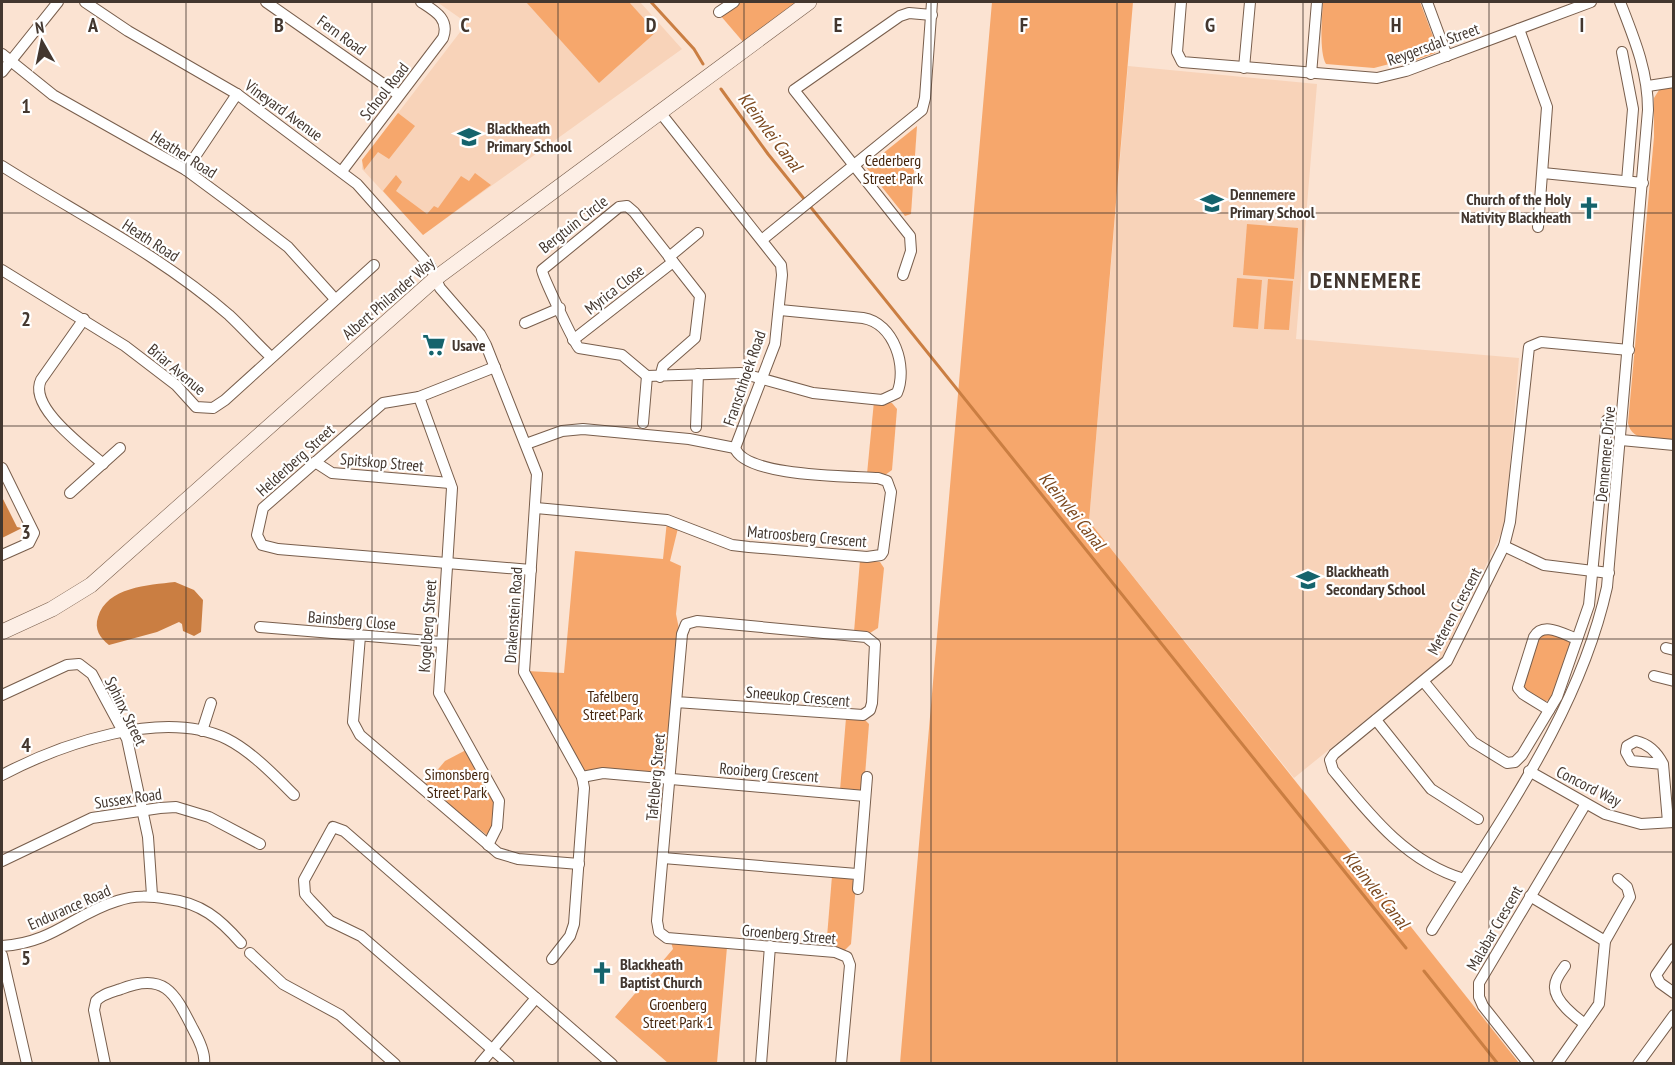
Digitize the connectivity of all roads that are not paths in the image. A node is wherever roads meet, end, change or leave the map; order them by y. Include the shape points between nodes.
1 (58, 2) edge
2 (85, 2) edge
3 (266, 2) edge
4 (422, 2) edge
5 (734, 2) edge
6 (810, 2) edge
7 (932, 2) edge
8 (1182, 2) edge
9 (1250, 2) edge
10 (1317, 2) edge
11 (1427, 2) edge
12 (1591, 2) edge
13 (1620, 2) edge
14 (719, 12) dead end
15 (932, 15) junction
16 (1519, 28) junction
17 (1622, 52) dead end
18 (1447, 56) junction
19 (6, 58) edge
20 (1244, 68) junction
21 (2, 72) edge
22 (1311, 74) junction
23 (1674, 82) edge
24 (1648, 86) junction
25 (794, 90) junction
26 (237, 94) junction
27 (399, 95) junction
28 (783, 97) dead end
29 (659, 111) junction
30 (854, 165) junction
31 (2, 166) edge
32 (186, 170) junction
33 (342, 171) junction
34 (1543, 173) junction
35 (1627, 181) junction
36 (1643, 183) junction
37 (1538, 228) dead end
38 (698, 233) dead end
39 (763, 239) junction
40 (671, 259) junction
41 (374, 265) dead end
42 (2, 270) edge
43 (903, 275) dead end
44 (436, 278) junction
45 (335, 299) junction
46 (560, 309) junction
47 (780, 310) junction
48 (84, 319) junction
49 (525, 323) dead end
50 (573, 340) junction
51 (1629, 350) junction
52 (271, 357) junction
53 (495, 366) junction
54 (698, 374) junction
55 (647, 376) junction
56 (660, 377) junction
57 (763, 378) junction
58 (419, 397) junction
59 (1607, 420) dead end
60 (643, 423) dead end
61 (696, 427) dead end
62 (1621, 441) junction
63 (526, 444) junction
64 (1674, 445) edge
65 (120, 448) dead end
66 (735, 448) junction
67 (315, 462) junction
68 (103, 464) junction
69 (2, 468) edge
70 (450, 483) junction
71 (70, 493) dead end
72 (536, 508) junction
73 (1504, 546) junction
74 (2, 555) edge
75 (447, 564) junction
76 (531, 570) junction
77 (1594, 572) junction
78 (1609, 573) junction
79 (686, 624) joint
80 (260, 627) dead end
81 (2, 632) edge
82 (360, 636) junction
83 (1577, 639) junction
84 (441, 642) junction
85 (1654, 676) dead end
86 (1674, 681) edge
87 (1424, 682) junction
88 (2, 695) edge
89 (676, 702) junction
90 (211, 703) dead end
91 (1549, 710) junction
92 (1376, 720) junction
93 (202, 731) junction
94 (123, 732) junction
95 (1663, 764) dead end
96 (1529, 771) junction
97 (2, 775) edge
98 (582, 777) junction
99 (867, 777) dead end
100 (669, 779) junction
101 (294, 795) dead end
102 (865, 796) junction
103 (1585, 805) junction
104 (142, 810) junction
105 (1478, 819) dead end
106 (1671, 822) edge
107 (260, 844) dead end
108 (488, 845) junction
109 (663, 858) junction
110 (2, 861) edge
111 (579, 864) junction
112 (857, 874) junction
113 (1464, 879) junction
114 (1618, 879) dead end
115 (858, 889) dead end
116 (152, 895) junction
117 (1530, 896) junction
118 (1432, 930) dead end
119 (659, 932) joint
120 (1605, 941) junction
121 (241, 943) dead end
122 (2, 946) edge
123 (771, 946) junction
124 (1674, 949) edge
125 (250, 952) dead end
126 (2, 955) edge
127 (552, 959) dead end
128 (1565, 966) dead end
129 (1674, 993) edge
130 (536, 998) junction
131 (1674, 1014) edge
132 (1585, 1024) junction
133 (492, 1049) junction
134 (205, 1061) edge
135 (27, 1064) edge
136 (105, 1064) edge
137 (395, 1064) edge
138 (480, 1064) edge
139 (509, 1064) edge
140 (612, 1064) edge
141 (761, 1064) edge
142 (841, 1064) edge
143 (1529, 1064) edge
144 (1557, 1064) edge
145 (1638, 1064) edge

1 - 19 street
2 - 26 street, Vineyard Avenue
3 - 27 street, Fern Road
4 - 27 street, School Road via 440,16 446,28 443,38
5 - 14 street
6 - 29 street, Albert Philander Way
7 - 15 street
8 - 20 street, Reygersdal Street via 1178,58 1184,63
9 - 20 street
10 - 22 street
11 - 18 street
12 - 16 street, Reygersdal Street
13 - 24 street, Dennemere Drive
15 - 25 street via 900,16
15 - 30 street via 923,108
16 - 18 street, Reygersdal Street
16 - 34 street via 1547,107
17 - 35 street via 1634,109
18 - 22 street, Reygersdal Street via 1377,78
19 - 21 street
19 - 32 street, Heather Road via 53,95
20 - 22 street, Reygersdal Street
23 - 24 street
24 - 36 street, Dennemere Drive
25 - 28 street
25 - 30 street
26 - 32 street
26 - 33 street, Vineyard Avenue
27 - 33 street, School Road
29 - 39 street, Franschhoek Road
29 - 44 street, Albert Philander Way
30 - 39 street
30 - 43 street via 910,236 909,260
31 - 52 street, Heath Road via 123,238 183,279
32 - 45 street, Heather Road via 288,247
33 - 44 street, Vineyard Avenue via 406,237
34 - 35 street
34 - 37 street
35 - 36 street
36 - 51 street, Dennemere Drive
38 - 40 street, Myrica Close
39 - 47 street, Franschhoek Road via 781,265
40 - 46 street, Bergtuin Circle via 632,209 619,207 543,267 543,278
40 - 50 street, Myrica Close
40 - 56 street, Bergtuin Circle via 700,296 699,318 695,338 663,366
41 - 45 street, Briar Avenue
42 - 48 street, Briar Avenue
44 - 53 street, Drakenstein Road via 440,288 480,334
44 - 81 street, Albert Philander Way via 92,585
45 - 52 street, Briar Avenue
46 - 49 street
46 - 50 street, Bergtuin Circle
47 - 57 street, Franschhoek Road via 775,345
47 - 57 street via 872,319 899,352 900,386 894,396 882,400 802,391
48 - 52 street, Briar Avenue via 158,369 189,401 205,409 225,400
48 - 68 street via 41,380 38,396 52,418
50 - 55 street via 582,350 622,355
51 - 62 street, Dennemere Drive
51 - 73 street, Meteren Crescent via 1540,342 1529,347 1512,513
53 - 58 street, Helderberg Street
53 - 63 street, Drakenstein Road
54 - 56 street
54 - 57 street via 738,372
54 - 61 street
55 - 56 street
55 - 60 street
57 - 66 street, Franschhoek Road
58 - 67 street, Helderberg Street via 385,401
58 - 70 street, Kogelberg Street
59 - 77 street, Dennemere Drive
62 - 64 street
62 - 78 street, Dennemere Drive
63 - 66 street, Franschhoek Road via 562,431 583,429 689,439
63 - 72 street, Drakenstein Road via 537,474
65 - 68 street
66 - 72 street, Matroosberg Crescent via 742,459 769,468 887,481 891,492 884,552 867,557 749,548 667,520
67 - 70 street, Spitskop Street via 332,473
67 - 75 street, Helderberg Street via 263,508 257,535 262,545
68 - 71 street
69 - 74 street via 34,533 29,543
70 - 75 street, Kogelberg Street
72 - 76 street, Drakenstein Road
73 - 77 street via 1544,565
73 - 87 street, Meteren Crescent via 1452,654
75 - 76 street, Helderberg Street
75 - 84 street, Kogelberg Street
76 - 98 street, Drakenstein Road via 524,672
77 - 78 street
77 - 83 street, Dennemere Drive via 1589,605
78 - 96 street, Dennemere Drive via 1599,623 1576,686
79 - 89 street, Tafelberg Street
79 - 89 street, Sneeukop Crescent via 697,621 866,637 876,648 873,699 867,713 856,716
80 - 82 street, Bainsberg Close
82 - 84 street, Bainsberg Close
82 - 108 street via 353,722 356,731
83 - 91 street, Dennemere Drive
83 - 91 street via 1545,628 1534,637 1518,685 1522,694
84 - 108 street, Kogelberg Street via 440,698 499,801 497,827
85 - 86 street
87 - 91 street, Dennemere Drive via 1465,734 1510,764 1522,755
87 - 92 street, Meteren Crescent
88 - 94 street, Sphinx Street via 67,665 79,664 92,674
89 - 100 street, Tafelberg Street
90 - 93 street
92 - 105 street via 1431,789
92 - 113 street, Meteren Crescent via 1334,754 1330,760 1332,768 1390,837
93 - 94 street via 163,727
93 - 101 street via 227,739
94 - 97 street via 58,750
94 - 104 street, Sphinx Street via 134,763
95 - 106 street
96 - 103 street, Concord Way
96 - 113 street, Dennemere Drive
98 - 100 street, Rooiberg Crescent via 603,773
98 - 111 street, Drakenstein Road
99 - 102 street
100 - 102 street, Rooiberg Crescent
100 - 109 street, Tafelberg Street
102 - 112 street
103 - 106 street, Concord Way via 1632,822
103 - 117 street, Malabar Crescent
104 - 107 street, Sussex Road via 176,807 209,817
104 - 110 street, Sussex Road via 92,818
104 - 116 street, Sphinx Street
108 - 111 street via 509,857
109 - 112 street
109 - 119 street, Tafelberg Street
111 - 127 street, Drakenstein Road via 573,931
112 - 115 street
113 - 118 street, Dennemere Drive
114 - 120 street via 1627,887 1630,897
116 - 121 street, Endurance Road via 186,900 210,913
116 - 122 street, Endurance Road via 117,901 38,940
117 - 120 street
117 - 143 street, Malabar Crescent via 1482,975 1478,990 1483,1006
119 - 123 street, Groenberg Street via 667,938
120 - 132 street via 1601,996 1596,1011
123 - 141 street
123 - 142 street, Groenberg Street via 842,953 849,960
124 - 129 street via 1656,975
125 - 137 street via 283,984 340,1016
126 - 135 street
128 - 132 street via 1556,981 1556,991
130 - 133 street
130 - 133 street via 344,831 339,827 330,830 304,880 305,894 330,921 361,936
130 - 140 street
131 - 145 street
132 - 144 street
133 - 138 street
133 - 139 street
134 - 136 street via 197,1036 174,994 159,984 145,982 96,1000 94,1010

